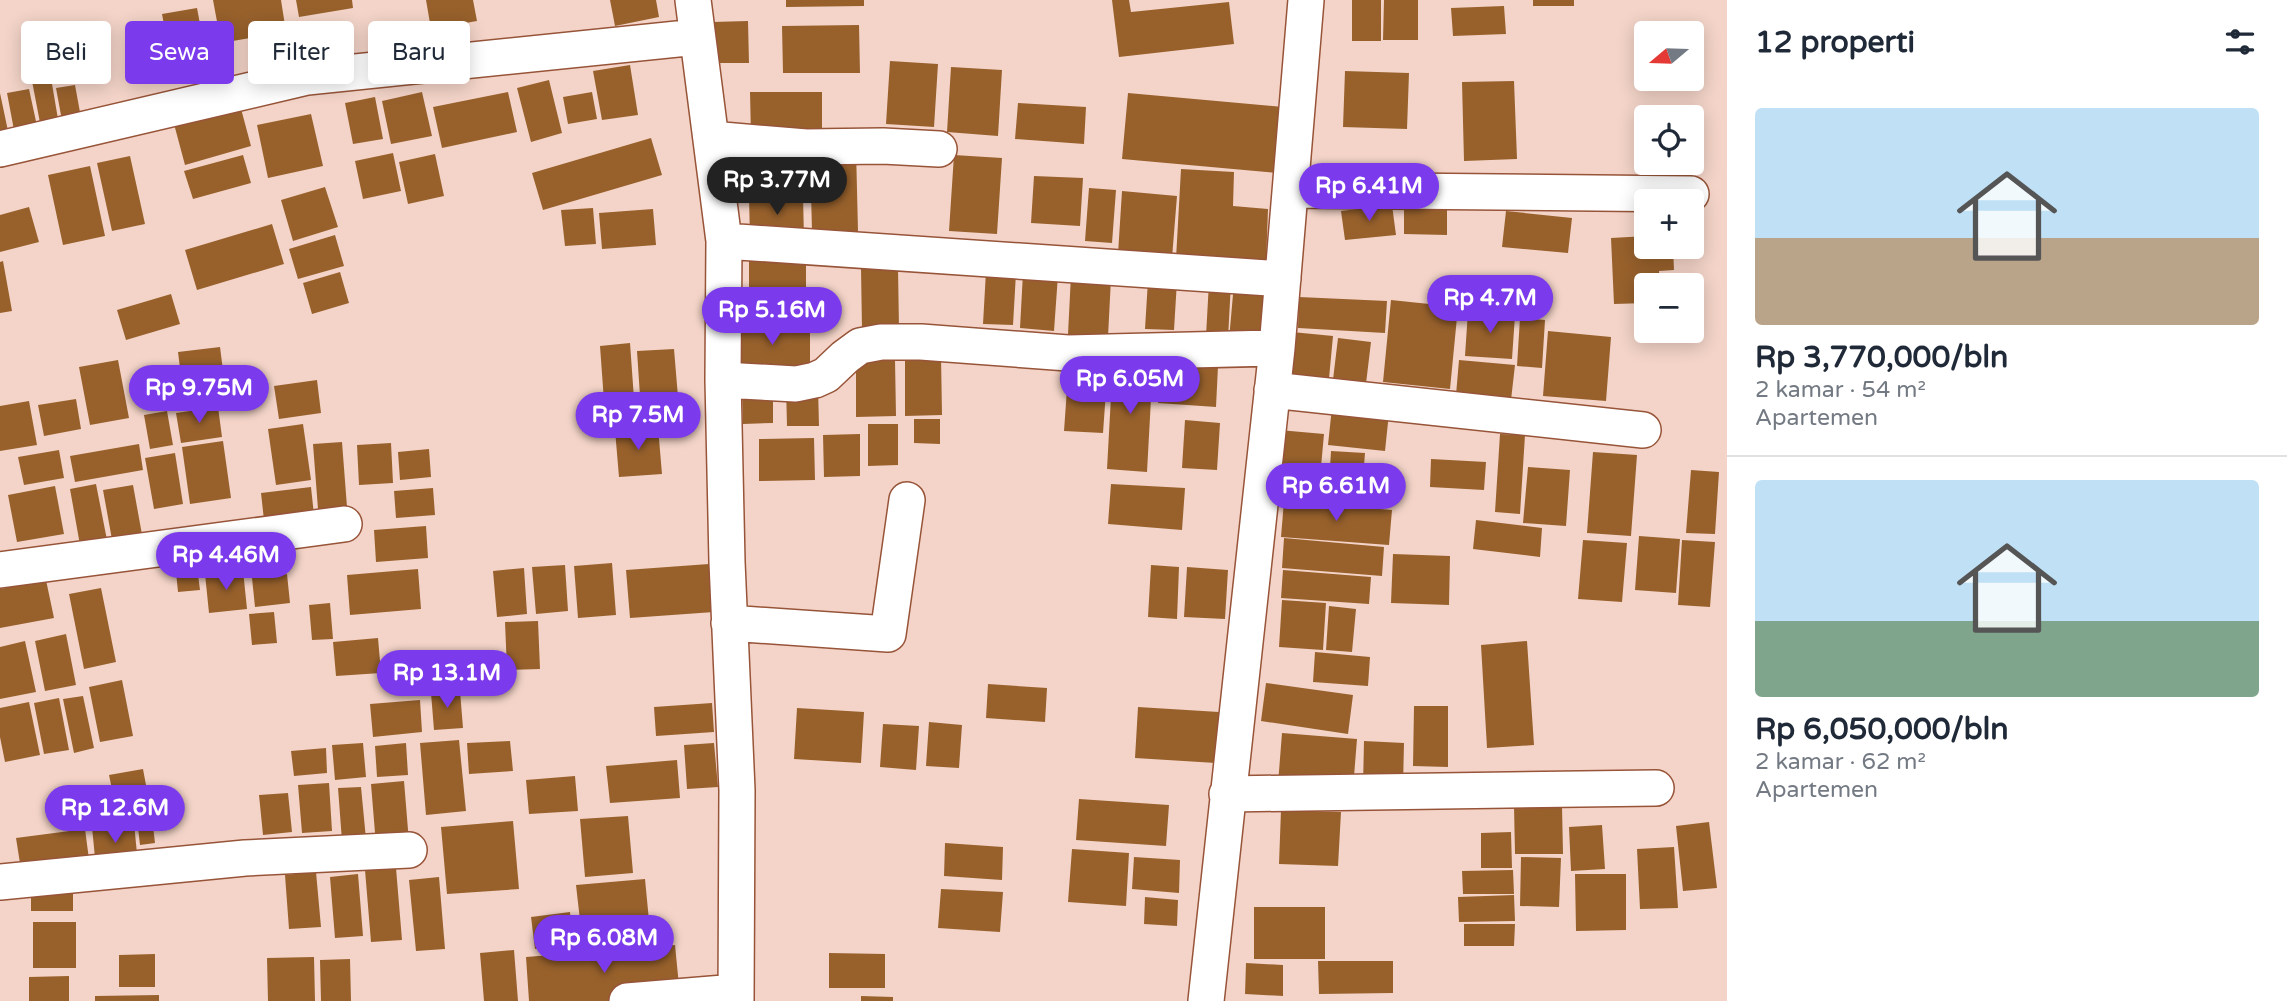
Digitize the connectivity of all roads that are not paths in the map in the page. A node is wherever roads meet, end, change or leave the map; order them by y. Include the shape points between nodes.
1 (693, 0) edge
2 (1306, 0) edge
3 (697, 37) junction
4 (711, 139) junction
5 (0, 149) edge
6 (939, 149) dead end
7 (1291, 190) junction
8 (1634, 193) edge
9 (724, 242) junction
10 (1283, 279) junction
11 (1276, 348) junction
12 (723, 380) junction
13 (1272, 390) junction
14 (1643, 430) dead end
15 (907, 500) dead end
16 (344, 524) dead end
17 (0, 570) edge
18 (729, 623) junction
19 (1656, 788) dead end
20 (1227, 794) junction
21 (409, 850) dead end
22 (0, 882) edge
23 (736, 996) edge
24 (627, 1001) edge
25 (1206, 1001) edge

1 - 3 street
2 - 7 street
3 - 4 street
3 - 5 street via 307,77
4 - 6 street via 806,147
4 - 9 street
7 - 8 street
7 - 10 street
9 - 10 street
9 - 12 street
10 - 11 street
11 - 12 street via 1068,353 881,342 860,346 815,380 796,384
11 - 13 street
12 - 18 street
13 - 14 street
13 - 20 street
15 - 18 street via 888,634
16 - 17 street
18 - 23 street via 737,790
19 - 20 street
20 - 25 street
21 - 22 street via 245,858
23 - 24 street

